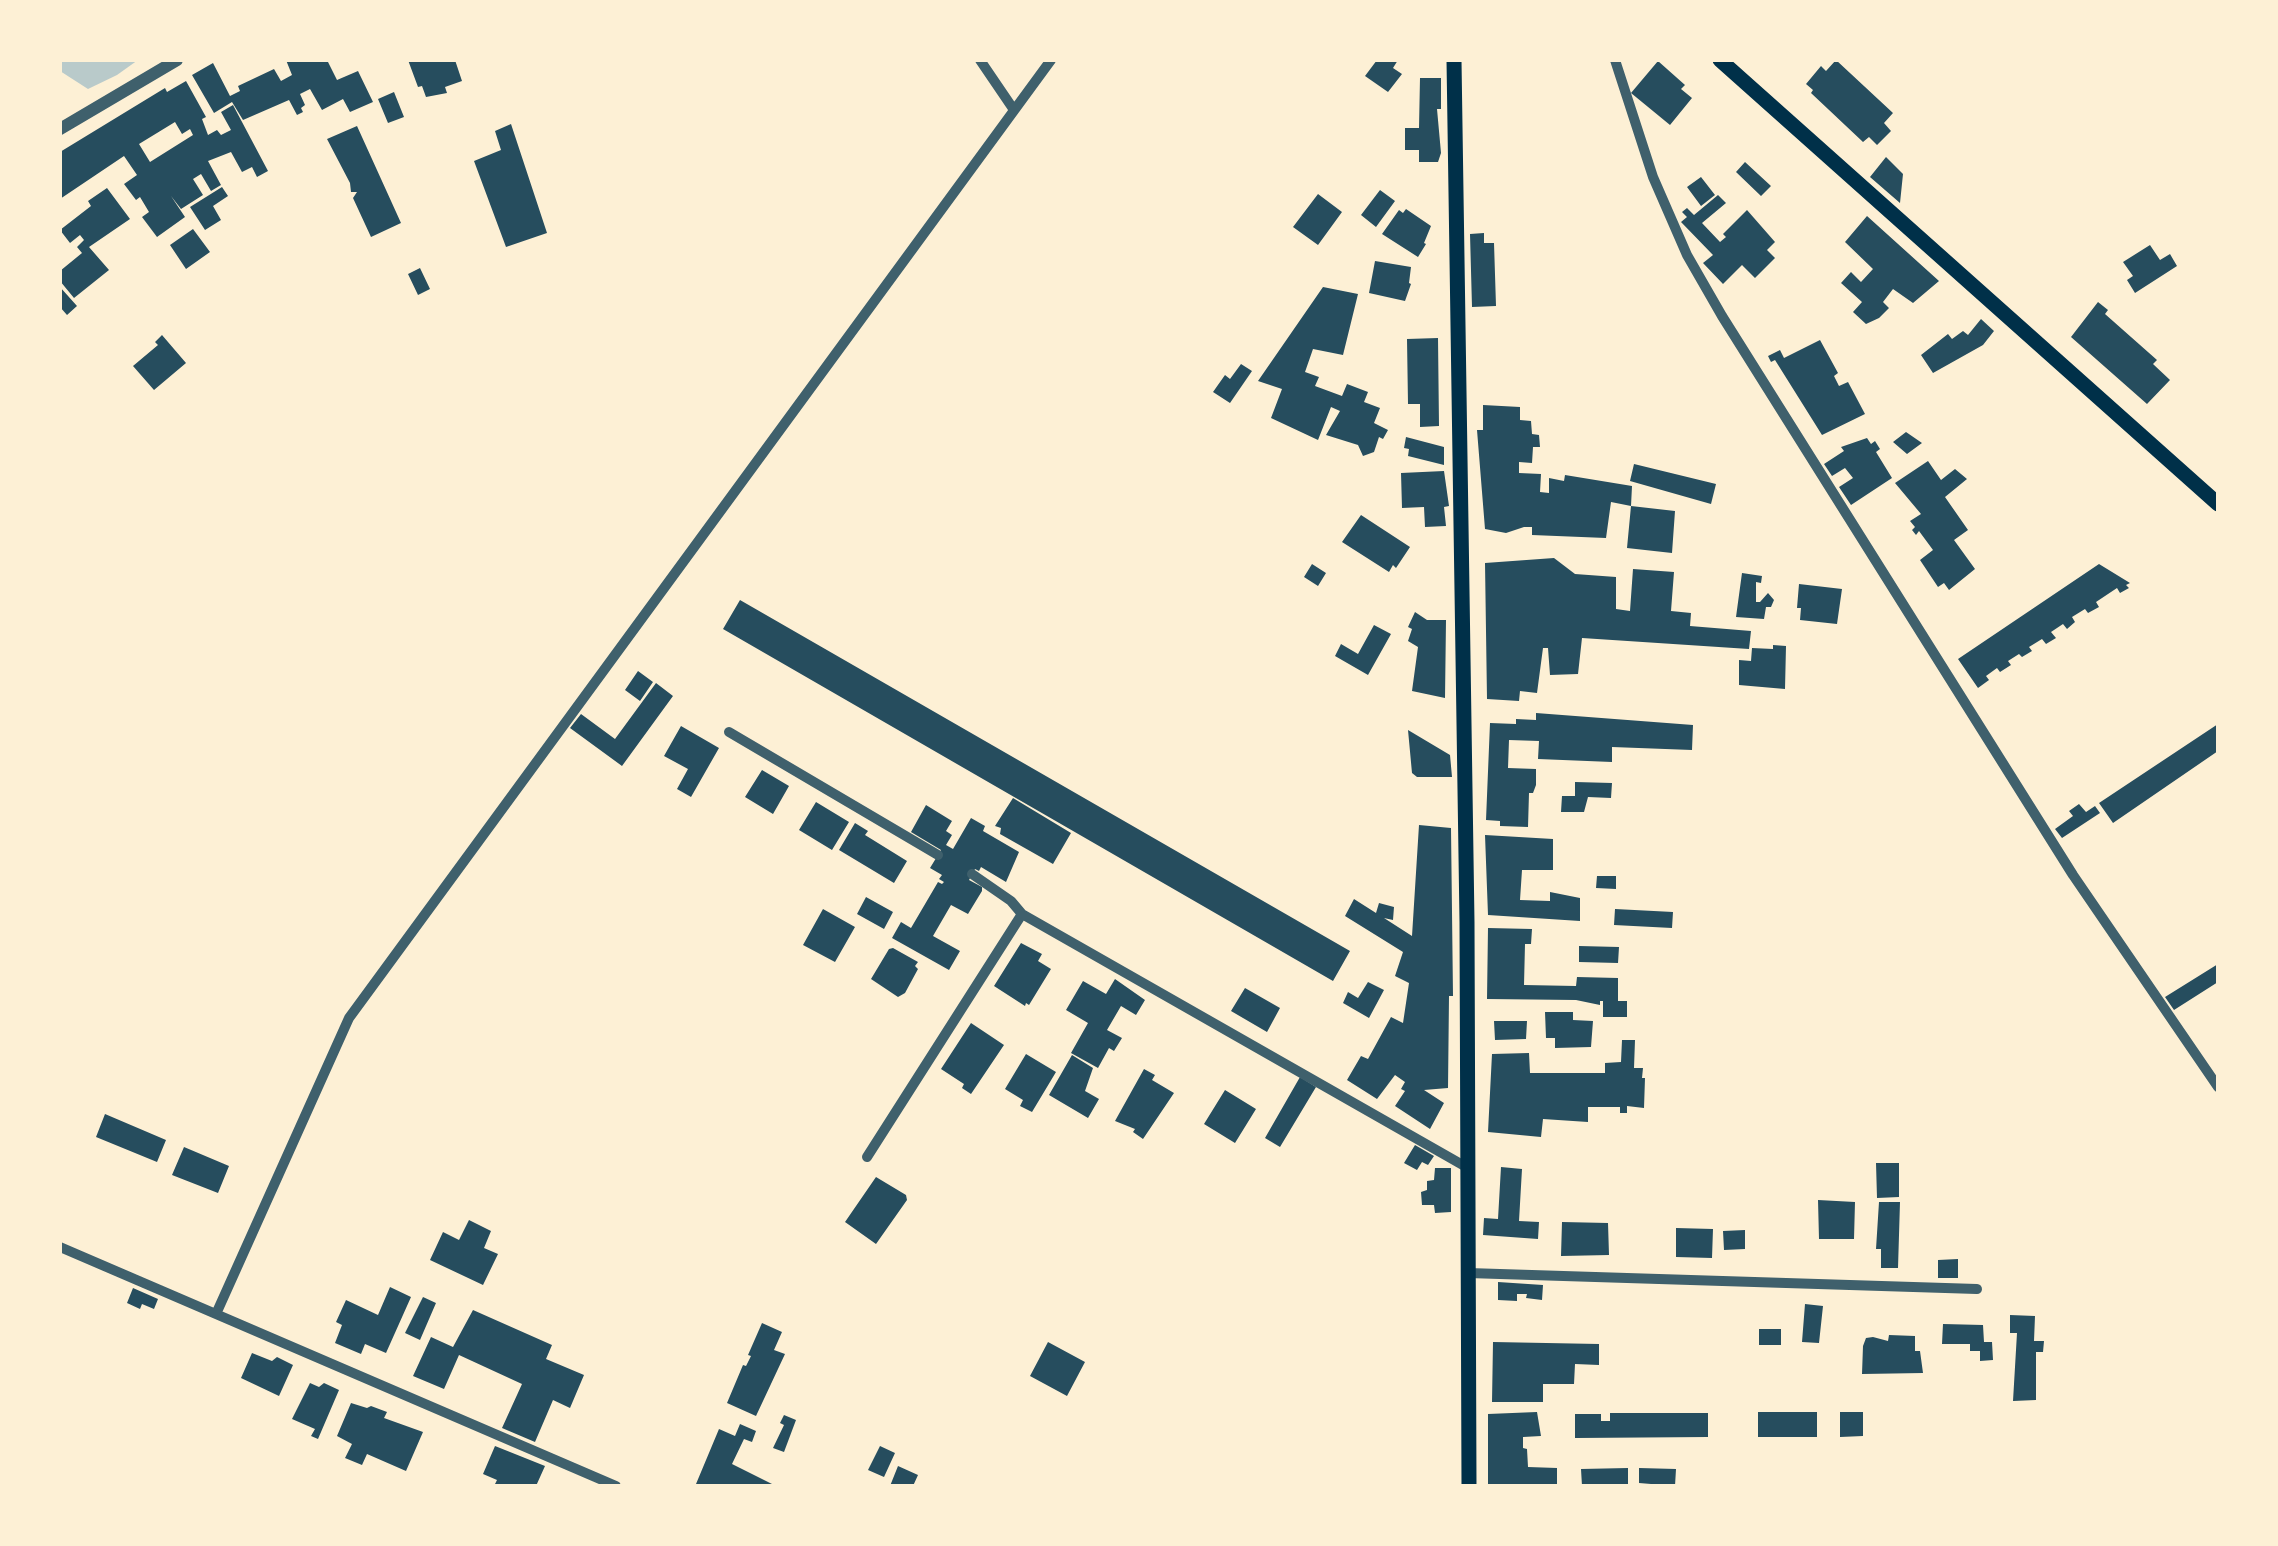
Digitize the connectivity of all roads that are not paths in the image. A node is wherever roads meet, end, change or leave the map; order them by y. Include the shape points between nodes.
1 (178, 60) edge
2 (980, 60) edge
3 (1051, 60) edge
4 (1454, 60) edge
5 (1615, 60) edge
6 (1720, 60) edge
7 (1014, 110) junction
8 (60, 129) edge
9 (2218, 504) edge
10 (729, 732) dead end
11 (938, 855) dead end
12 (972, 874) dead end
13 (1022, 914) junction
14 (2218, 1086) edge
15 (867, 1156) dead end
16 (1468, 1168) junction
17 (60, 1247) edge
18 (1468, 1273) junction
19 (1977, 1289) dead end
20 (216, 1314) junction
21 (616, 1486) edge
22 (1469, 1486) edge

1 - 8 street
2 - 7 street
3 - 7 street
4 - 16 main road
5 - 14 street via 1653,177 1722,316 2065,864
6 - 9 main road
7 - 20 street via 349,1018
10 - 11 street
12 - 13 street
13 - 15 street
13 - 16 street
16 - 18 main road
17 - 20 street
18 - 19 street
18 - 22 main road
20 - 21 street

